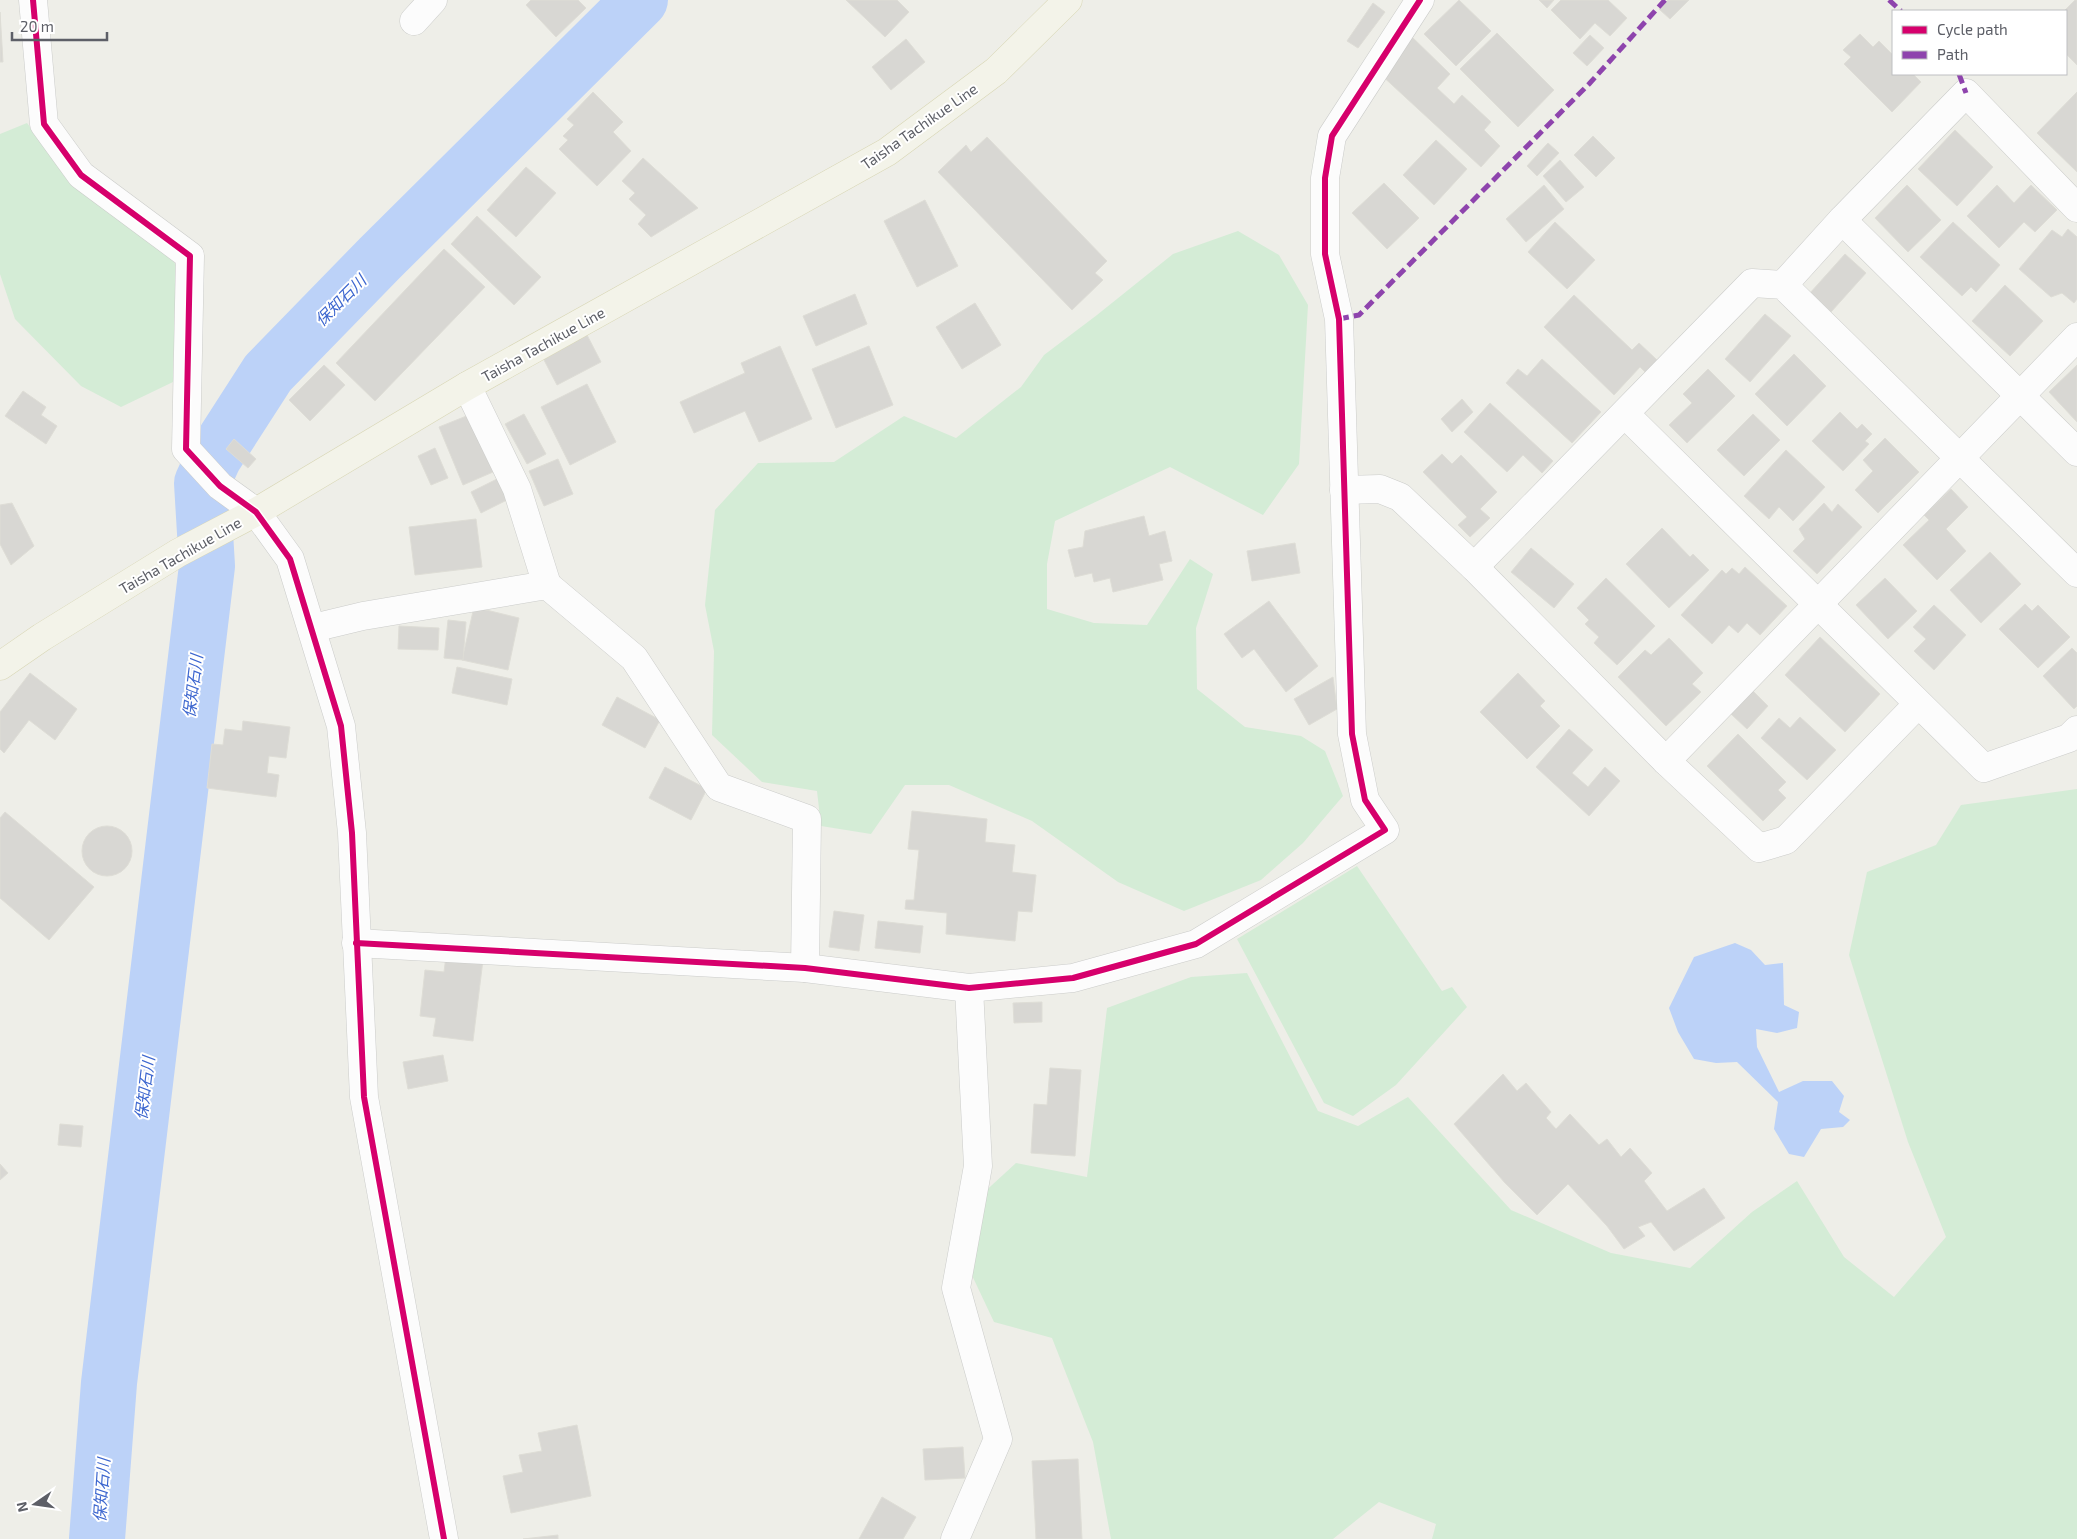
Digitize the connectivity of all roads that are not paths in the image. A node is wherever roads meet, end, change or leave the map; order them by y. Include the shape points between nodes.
1 (33, 0) edge
2 (433, 0) edge
3 (1068, 0) edge
4 (1420, 0) edge
5 (414, 21) dead end
6 (2077, 208) edge
7 (1842, 220) junction
8 (1783, 284) junction
9 (2077, 338) edge
10 (467, 386) junction
11 (2021, 396) junction
12 (1625, 414) junction
13 (2077, 452) edge
14 (1959, 457) junction
15 (1344, 490) junction
16 (256, 512) junction
17 (1474, 567) junction
18 (2077, 573) edge
19 (547, 585) junction
20 (1818, 605) junction
21 (313, 628) junction
22 (0, 666) edge
23 (1918, 704) junction
24 (2077, 730) edge
25 (1666, 761) junction
26 (356, 943) junction
27 (805, 968) junction
28 (969, 988) junction
29 (444, 1539) edge
30 (955, 1539) edge

1 - 16 street via 44,124 81,175 190,256 186,448 220,486
2 - 5 street
3 - 10 main road, Taisha Tachikue Line via 996,71 887,152
4 - 15 street via 1332,136 1325,178 1325,254 1339,319
6 - 7 street via 1966,93
7 - 8 street
7 - 11 street
8 - 12 street via 1752,283
8 - 14 street
9 - 11 street
10 - 16 main road, Taisha Tachikue Line
10 - 19 street via 517,489
11 - 13 street
11 - 14 street
12 - 17 street
12 - 20 street
14 - 18 street
14 - 20 street
15 - 17 street via 1380,489 1400,497
15 - 28 street via 1352,734 1365,800 1385,830 1196,944 1073,978
16 - 21 street via 290,559
16 - 22 main road, Taisha Tachikue Line via 178,553
17 - 25 street
19 - 21 street via 363,616
19 - 27 street via 634,658 719,787 807,819
20 - 23 street
20 - 25 street
21 - 26 street via 341,726 352,833
23 - 24 street via 1984,768 2069,738
23 - 25 street via 1786,840 1759,848
26 - 27 street
26 - 29 street via 364,1097
27 - 28 street
28 - 30 street via 978,1166 956,1288 998,1439

